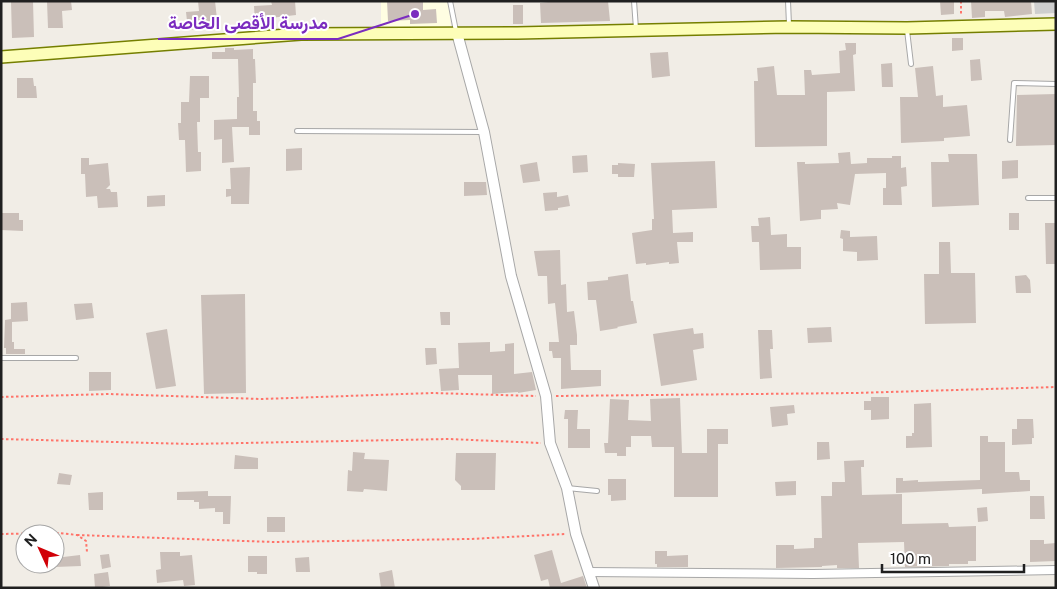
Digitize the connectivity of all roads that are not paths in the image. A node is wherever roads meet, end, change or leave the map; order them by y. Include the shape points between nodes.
1 (450, 1) edge
2 (634, 1) edge
3 (788, 1) edge
4 (1056, 24) edge
5 (789, 27) junction
6 (907, 28) junction
7 (636, 31) junction
8 (457, 33) junction
9 (1, 57) edge
10 (910, 64) dead end
11 (1056, 84) edge
12 (297, 131) dead end
13 (484, 132) junction
14 (1010, 140) dead end
15 (1028, 198) dead end
16 (1056, 198) edge
17 (1, 358) edge
18 (76, 358) dead end
19 (567, 488) junction
20 (597, 490) dead end
21 (1056, 570) edge
22 (588, 572) junction
23 (594, 588) edge

1 - 8 lane
2 - 7 lane
3 - 5 lane
4 - 6 main road
5 - 6 main road
5 - 7 main road
6 - 10 lane
7 - 8 main road
8 - 9 main road via 301,34
8 - 13 street
11 - 14 lane via 1014,83
12 - 13 lane
13 - 19 street via 511,276 546,396 550,443
15 - 16 lane
17 - 18 lane
19 - 20 lane
19 - 22 street
21 - 22 street via 813,574
22 - 23 street

